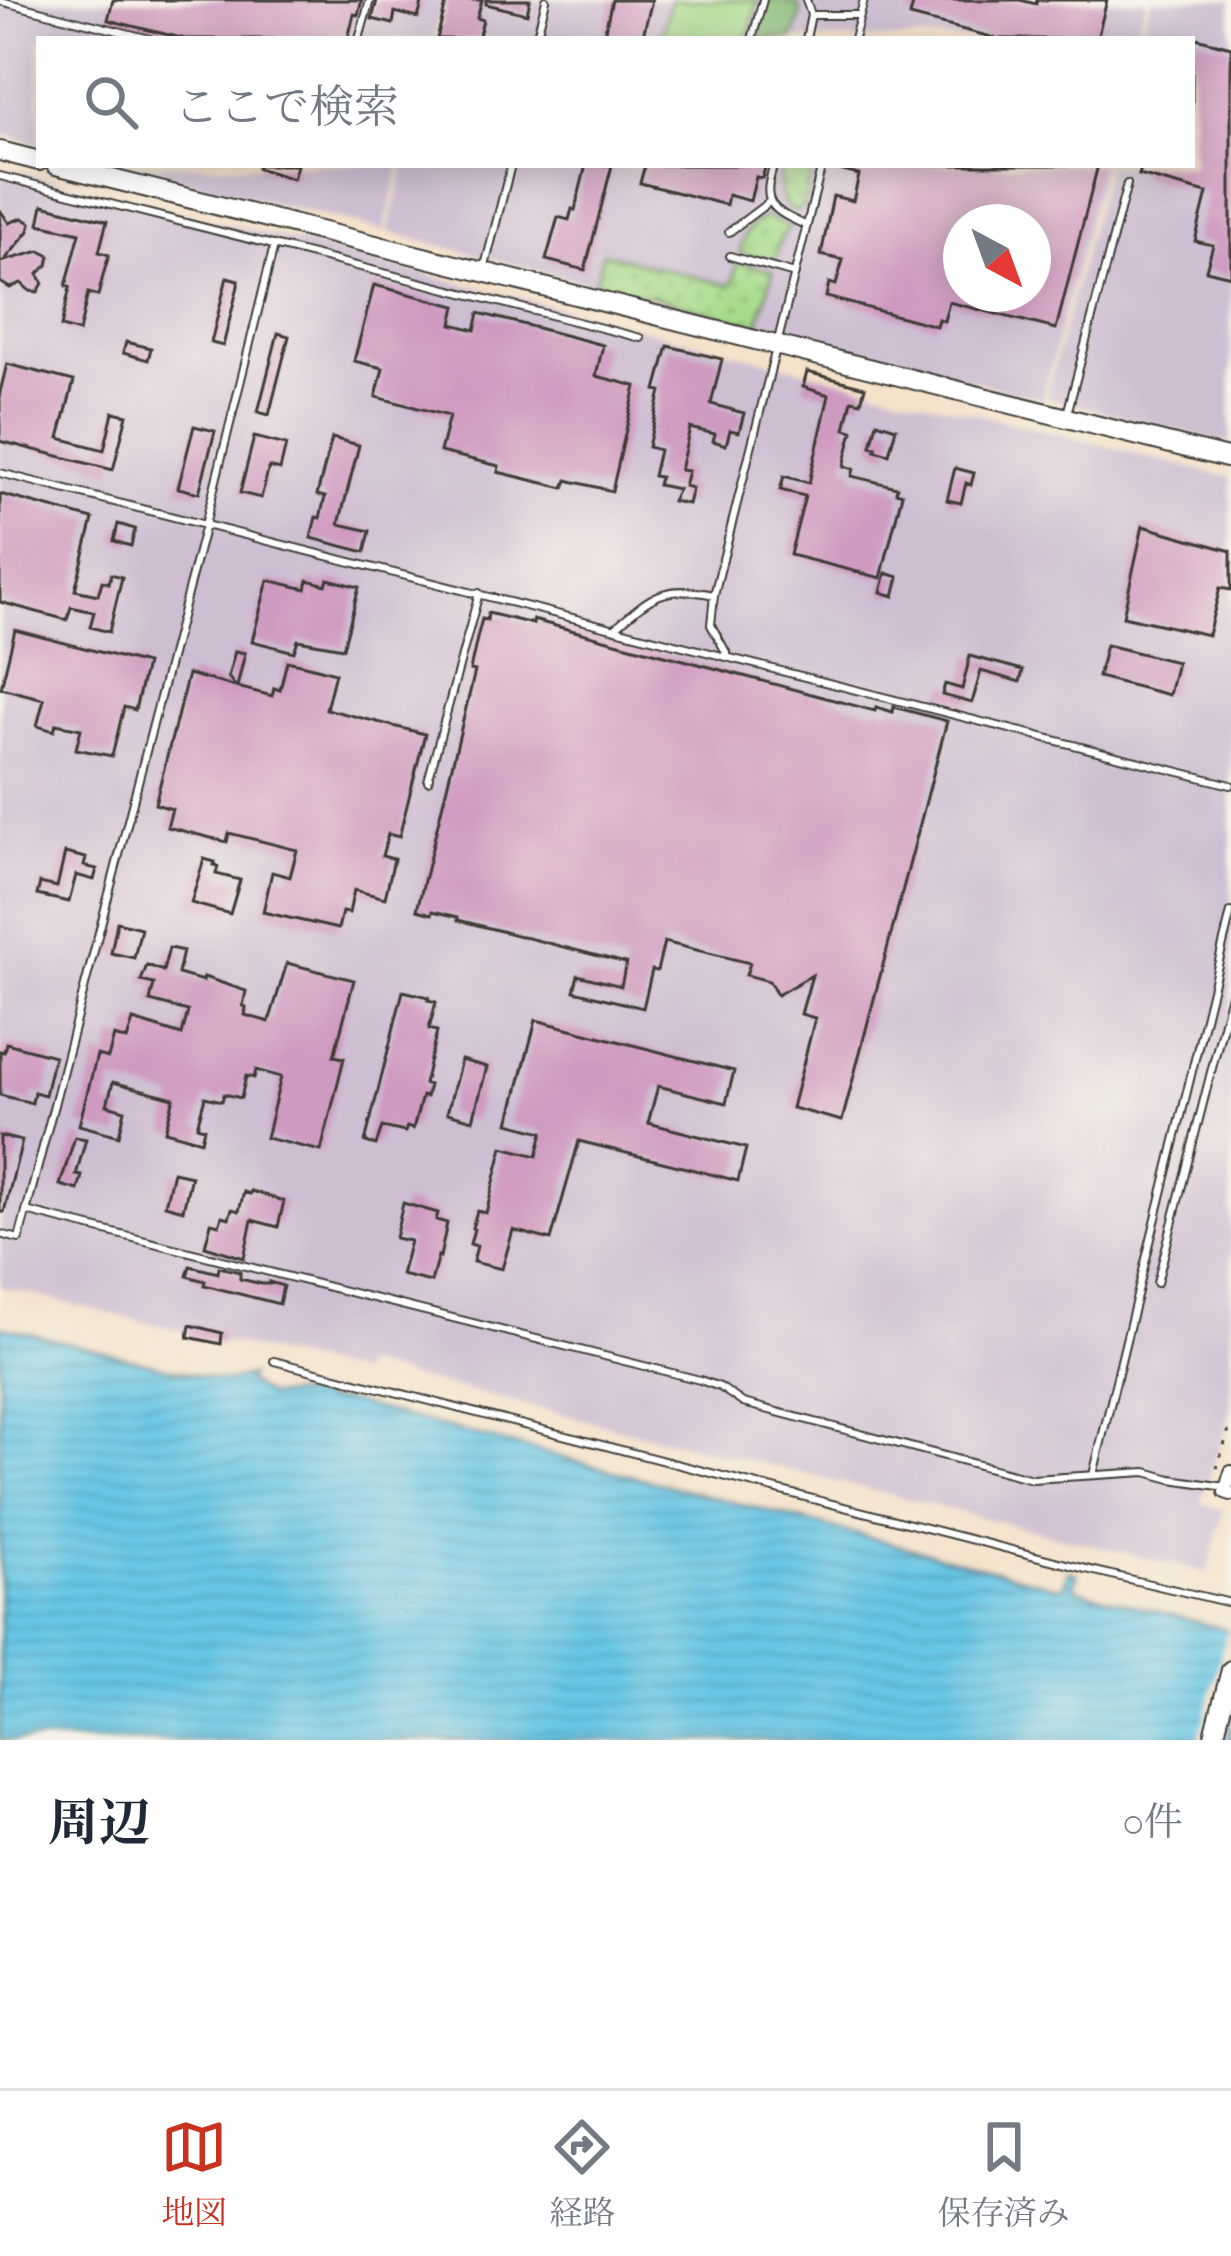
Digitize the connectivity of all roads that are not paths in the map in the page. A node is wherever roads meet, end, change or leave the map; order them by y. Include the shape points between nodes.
1 (370, 0) edge
2 (546, 0) edge
3 (763, 0) edge
4 (864, 0) edge
5 (0, 1) edge
6 (803, 1) edge
7 (811, 15) junction
8 (860, 15) junction
9 (138, 36) edge
10 (360, 36) edge
11 (537, 36) edge
12 (753, 36) edge
13 (807, 36) edge
14 (855, 36) edge
15 (0, 151) edge
16 (36, 160) edge
17 (68, 168) edge
18 (510, 168) edge
19 (773, 168) edge
20 (821, 168) edge
21 (0, 176) edge
22 (1127, 184) dead end
23 (769, 202) junction
24 (807, 226) junction
25 (729, 232) dead end
26 (274, 246) junction
27 (730, 256) dead end
28 (484, 271) junction
29 (794, 274) junction
30 (641, 338) dead end
31 (777, 344) junction
32 (1066, 417) junction
33 (1231, 460) edge
34 (0, 473) edge
35 (205, 525) junction
36 (479, 593) junction
37 (714, 595) junction
38 (614, 628) junction
39 (729, 657) junction
40 (428, 781) dead end
41 (1231, 784) edge
42 (1231, 912) edge
43 (1231, 994) edge
44 (26, 1211) junction
45 (0, 1234) edge
46 (1157, 1282) dead end
47 (274, 1361) dead end
48 (1093, 1475) junction
49 (1230, 1484) edge
50 (1231, 1603) edge
51 (1231, 1670) edge
52 (1213, 1740) edge

1 - 10 lane
2 - 11 lane
3 - 12 lane
4 - 8 lane
5 - 9 lane
6 - 7 lane
7 - 8 lane
7 - 13 lane
8 - 14 lane
15 - 16 street
17 - 28 street
18 - 28 lane
19 - 23 lane
20 - 24 lane
21 - 26 lane
22 - 32 lane
23 - 24 lane
23 - 25 lane
24 - 29 lane
26 - 30 lane
26 - 35 lane
27 - 29 lane
28 - 31 street
29 - 31 lane
31 - 32 street
31 - 37 lane
32 - 33 street
34 - 35 lane
35 - 36 lane
35 - 44 lane
36 - 38 lane
36 - 40 lane
37 - 38 lane via 662,592
37 - 39 lane via 711,625
38 - 39 lane
39 - 41 lane
42 - 48 lane
43 - 46 lane
44 - 45 lane via 19,1239
44 - 48 lane via 700,1380 742,1403 1032,1480
47 - 50 lane
48 - 49 lane via 1146,1472
51 - 52 street

